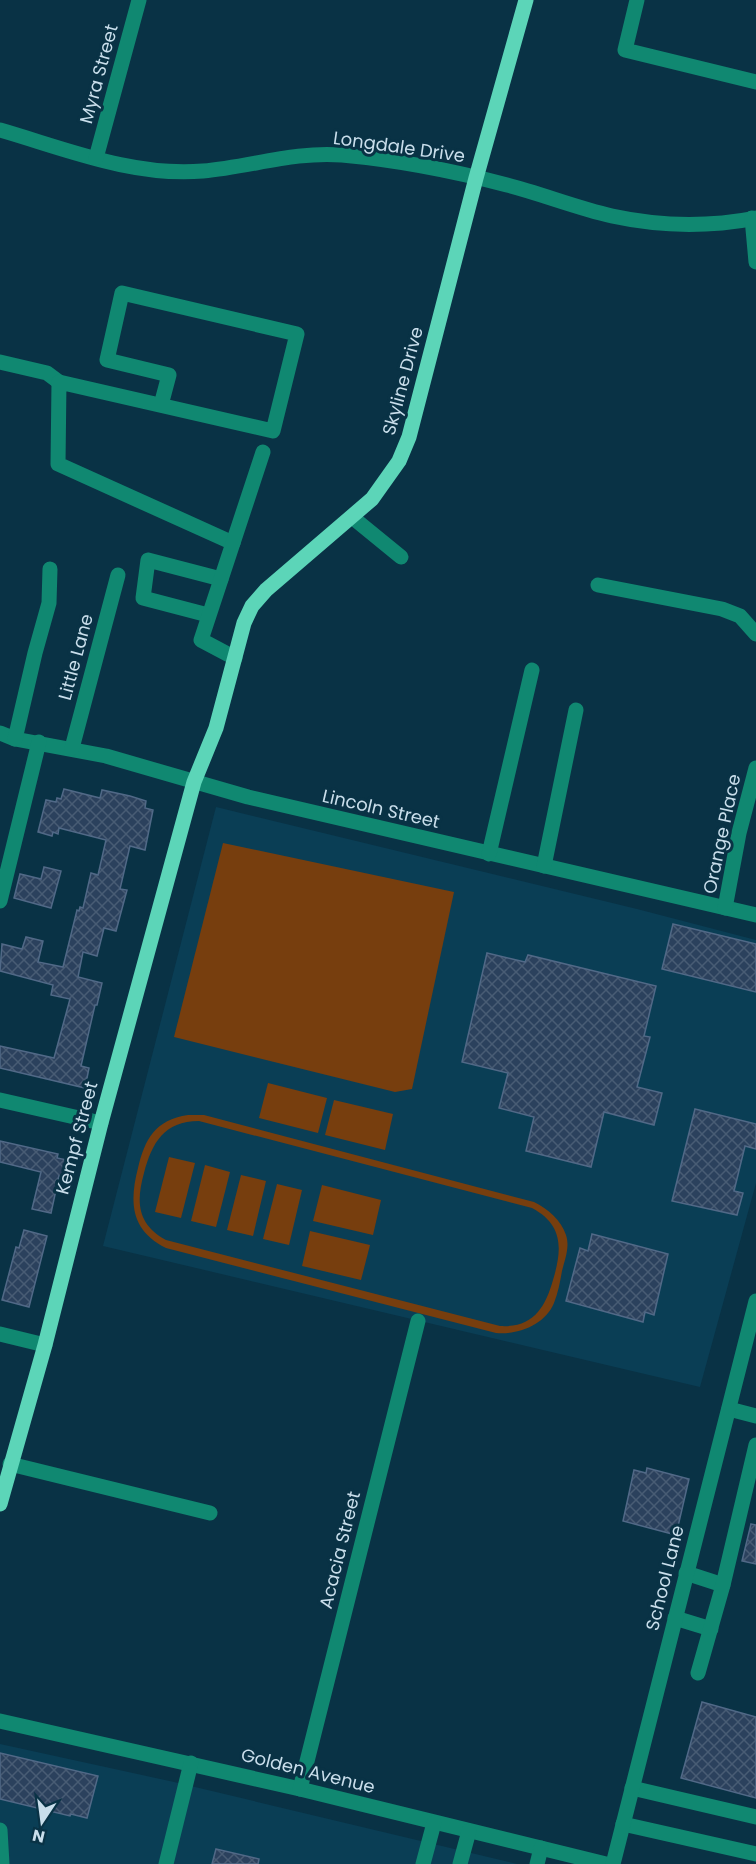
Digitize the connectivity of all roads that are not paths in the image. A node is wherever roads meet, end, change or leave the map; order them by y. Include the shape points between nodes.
1 (139, 0) edge
2 (526, 0) edge
3 (637, 0) edge
4 (756, 82) edge
5 (0, 130) edge
6 (96, 158) junction
7 (476, 178) junction
8 (754, 218) edge
9 (756, 262) edge
10 (0, 362) edge
11 (53, 378) junction
12 (161, 405) junction
13 (263, 452) dead end
14 (352, 517) junction
15 (232, 543) junction
16 (401, 557) dead end
17 (50, 569) dead end
18 (117, 575) dead end
19 (221, 579) junction
20 (598, 585) dead end
21 (208, 615) junction
22 (756, 634) edge
23 (235, 657) junction
24 (532, 670) dead end
25 (576, 710) dead end
26 (0, 734) edge
27 (15, 739) junction
28 (39, 742) junction
29 (72, 748) junction
30 (756, 768) edge
31 (194, 782) junction
32 (489, 854) junction
33 (544, 866) junction
34 (0, 901) edge
35 (725, 908) junction
36 (756, 915) edge
37 (0, 1100) edge
38 (101, 1123) junction
39 (756, 1301) edge
40 (418, 1322) dead end
41 (0, 1334) edge
42 (45, 1345) junction
43 (729, 1409) junction
44 (756, 1416) edge
45 (756, 1445) edge
46 (10, 1464) junction
47 (0, 1504) edge
48 (210, 1513) dead end
49 (686, 1573) junction
50 (723, 1584) junction
51 (675, 1618) junction
52 (711, 1629) junction
53 (698, 1673) dead end
54 (0, 1721) edge
55 (191, 1763) junction
56 (632, 1788) junction
57 (300, 1789) junction
58 (756, 1817) edge
59 (434, 1822) junction
60 (623, 1824) junction
61 (469, 1831) junction
62 (1, 1838) edge
63 (541, 1848) junction
64 (756, 1854) edge
65 (2, 1864) edge
66 (166, 1864) edge
67 (423, 1864) edge
68 (460, 1864) edge
69 (537, 1864) edge
70 (605, 1864) edge
71 (613, 1864) edge

1 - 6 street, Myra Street
2 - 7 main road, Skyline Drive
3 - 4 street via 625,50
5 - 6 street, Longdale Drive
6 - 7 street, Longdale Drive via 141,170 203,171 295,156 341,155
7 - 8 street, Longdale Drive via 635,220 684,224
7 - 14 main road, Skyline Drive via 409,437 399,461 372,499
8 - 9 street
10 - 11 street
11 - 12 street
11 - 15 street via 58,464
12 - 12 street via 273,431 297,334 122,293 107,360 169,375
13 - 15 street
14 - 16 street
14 - 23 main road, Skyline Drive via 252,606
15 - 19 street
17 - 27 street via 49,603
18 - 29 street, Little Lane
19 - 21 street
19 - 21 street via 148,560 143,598
20 - 22 street via 722,609 740,616
21 - 23 street via 201,640
23 - 31 main road, Skyline Drive via 216,728
24 - 32 street
25 - 33 street
26 - 27 street, Lincoln Street
27 - 28 street, Lincoln Street
28 - 29 street, Lincoln Street
28 - 34 street
29 - 31 street, Lincoln Street
30 - 35 street, Orange Place
31 - 32 street, Lincoln Street
31 - 38 main road, Kempf Street
32 - 33 street, Lincoln Street
33 - 35 street, Lincoln Street
35 - 36 street, Lincoln Street
37 - 38 street
38 - 42 main road, Kempf Street
39 - 43 street, School Lane
40 - 57 street, Acacia Street
41 - 42 street
42 - 46 main road, Kempf Street
43 - 44 street
43 - 49 street, School Lane
45 - 50 street
46 - 47 main road, Kempf Street
46 - 48 street
49 - 50 street
49 - 51 street, School Lane
50 - 52 street
51 - 52 street
51 - 56 street, School Lane
52 - 53 street
54 - 55 street, Golden Avenue
55 - 57 street, Golden Avenue
55 - 66 street
56 - 58 street
56 - 60 street, School Lane
57 - 59 street, Golden Avenue
59 - 61 street, Golden Avenue
59 - 67 street
60 - 64 street
60 - 71 street, School Lane
61 - 63 street, Golden Avenue
61 - 68 street
62 - 65 street
63 - 69 street
63 - 70 street, Golden Avenue

